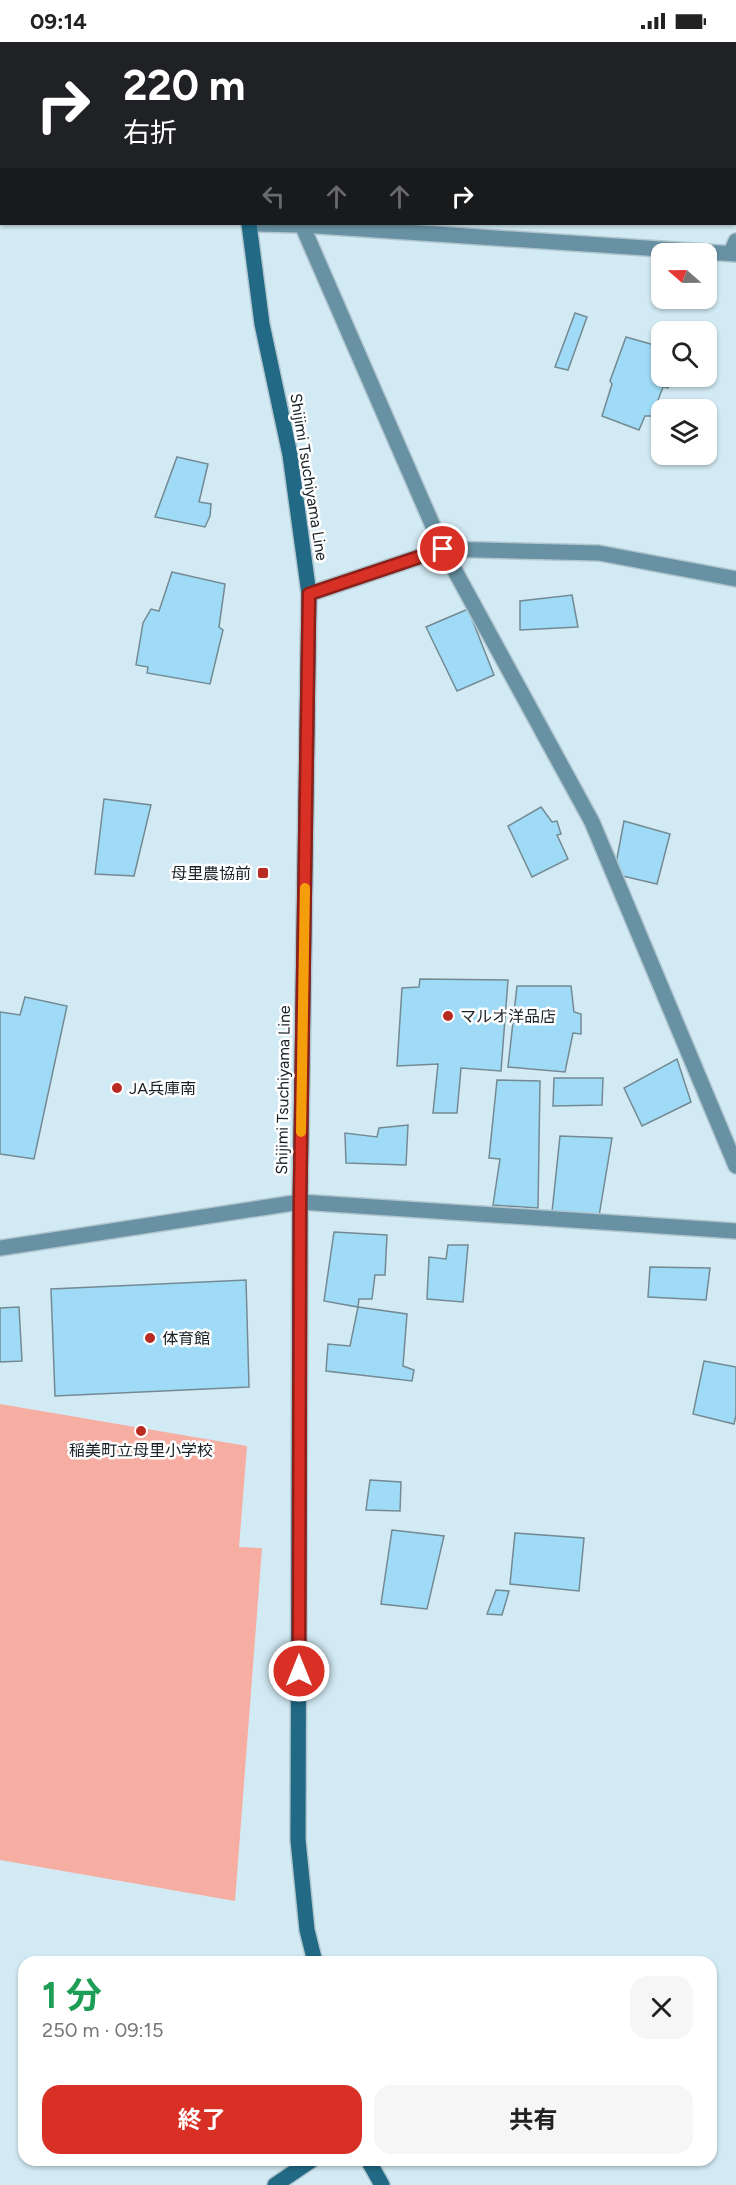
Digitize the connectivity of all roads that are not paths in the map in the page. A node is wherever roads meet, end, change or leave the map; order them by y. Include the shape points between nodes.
1 (249, 225) edge
2 (302, 225) edge
3 (734, 249) edge
4 (443, 549) junction
5 (736, 579) edge
6 (309, 594) junction
7 (736, 1166) edge
8 (300, 1202) junction
9 (736, 1231) edge
10 (0, 1248) edge
11 (314, 1956) edge
12 (303, 2166) edge
13 (371, 2166) edge
14 (275, 2185) edge
15 (382, 2185) edge

1 - 6 main road, Shijimi Tsuchiyama Line via 262,324 290,454
2 - 3 street
2 - 4 street
4 - 5 street via 599,553
4 - 6 street
4 - 7 street via 592,822
6 - 8 main road, Shijimi Tsuchiyama Line
8 - 9 street
8 - 10 street
8 - 11 main road, Shijimi Tsuchiyama Line via 298,1840
12 - 14 main road
13 - 15 main road

